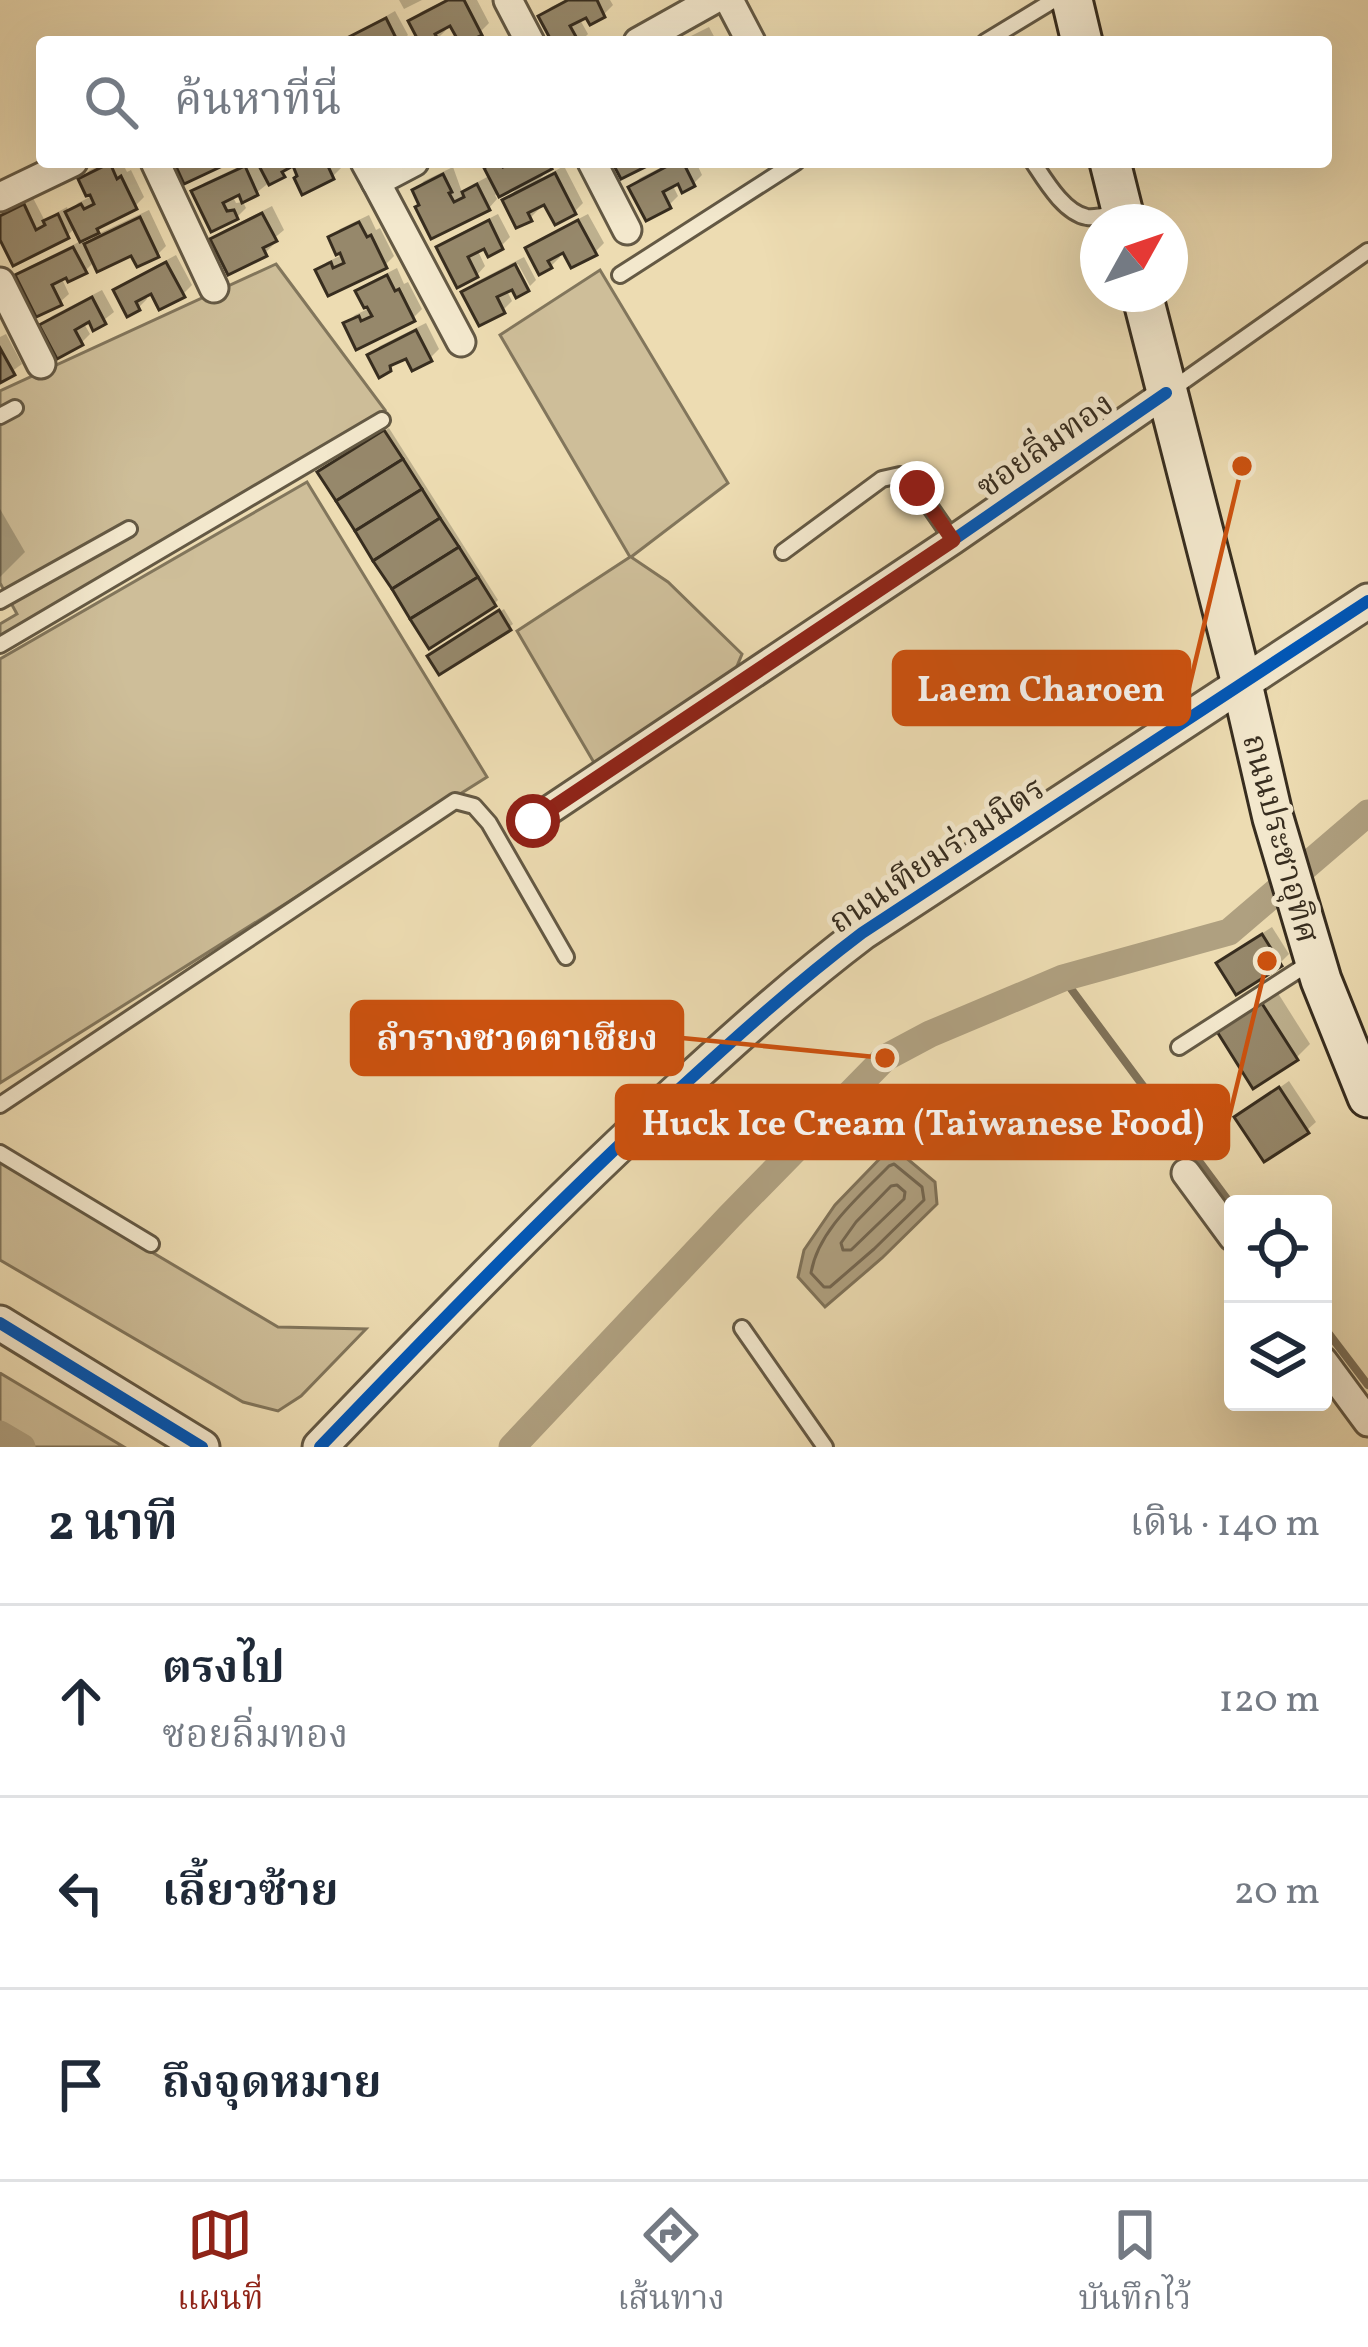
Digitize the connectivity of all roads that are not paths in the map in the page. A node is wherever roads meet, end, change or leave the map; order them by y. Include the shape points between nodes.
1 (508, 0) edge
2 (713, 0) edge
3 (729, 0) edge
4 (1054, 0) edge
5 (1072, 0) edge
6 (527, 36) edge
7 (649, 36) edge
8 (748, 36) edge
9 (995, 36) edge
10 (1081, 36) edge
11 (60, 168) edge
12 (158, 168) edge
13 (595, 168) edge
14 (787, 168) edge
15 (1037, 168) edge
16 (1112, 168) edge
17 (370, 172) edge
18 (0, 196) edge
19 (1121, 204) edge
20 (1080, 215) edge
21 (627, 230) dead end
22 (1368, 251) edge
23 (620, 274) dead end
24 (0, 282) edge
25 (214, 288) dead end
26 (1146, 312) edge
27 (461, 342) dead end
28 (41, 364) dead end
29 (1166, 393) junction
30 (15, 408) dead end
31 (0, 416) edge
32 (382, 420) dead end
33 (129, 530) dead end
34 (953, 540) junction
35 (783, 552) dead end
36 (0, 601) edge
37 (1368, 601) edge
38 (0, 645) edge
39 (1243, 684) junction
40 (533, 821) dead end
41 (566, 957) dead end
42 (1318, 969) junction
43 (1179, 1047) dead end
44 (1368, 1097) edge
45 (0, 1105) edge
46 (0, 1153) edge
47 (1186, 1173) dead end
48 (1224, 1225) edge
49 (151, 1244) dead end
50 (0, 1323) edge
51 (742, 1328) dead end
52 (1332, 1372) edge
53 (1368, 1422) edge
54 (202, 1447) edge
55 (320, 1447) edge
56 (825, 1447) edge

1 - 6 street
2 - 7 street
3 - 8 street
4 - 9 lane
5 - 10 main road
11 - 18 street
12 - 25 street
13 - 21 street
14 - 23 lane
15 - 20 lane
16 - 19 main road
17 - 27 street
22 - 29 lane
24 - 28 street
26 - 29 main road, ถนนประชาอุทิศ
29 - 34 street, ซอยลิ่มทอง
29 - 39 main road, ถนนประชาอุทิศ
30 - 31 lane
32 - 38 lane
33 - 36 lane
34 - 35 lane via 900,475 882,479
34 - 40 street, ซอยลิ่มทอง
37 - 39 street, ถนนเทียมร่วมมิตร
39 - 42 main road, ถนนประชาอุทิศ
39 - 55 street, ถนนเทียมร่วมมิตร via 807,975 539,1221
41 - 45 lane via 489,823 474,806 455,801
42 - 43 lane
42 - 44 main road, ถนนประชาอุทิศ
46 - 49 lane
47 - 48 street
50 - 54 street
51 - 56 lane
52 - 53 street

